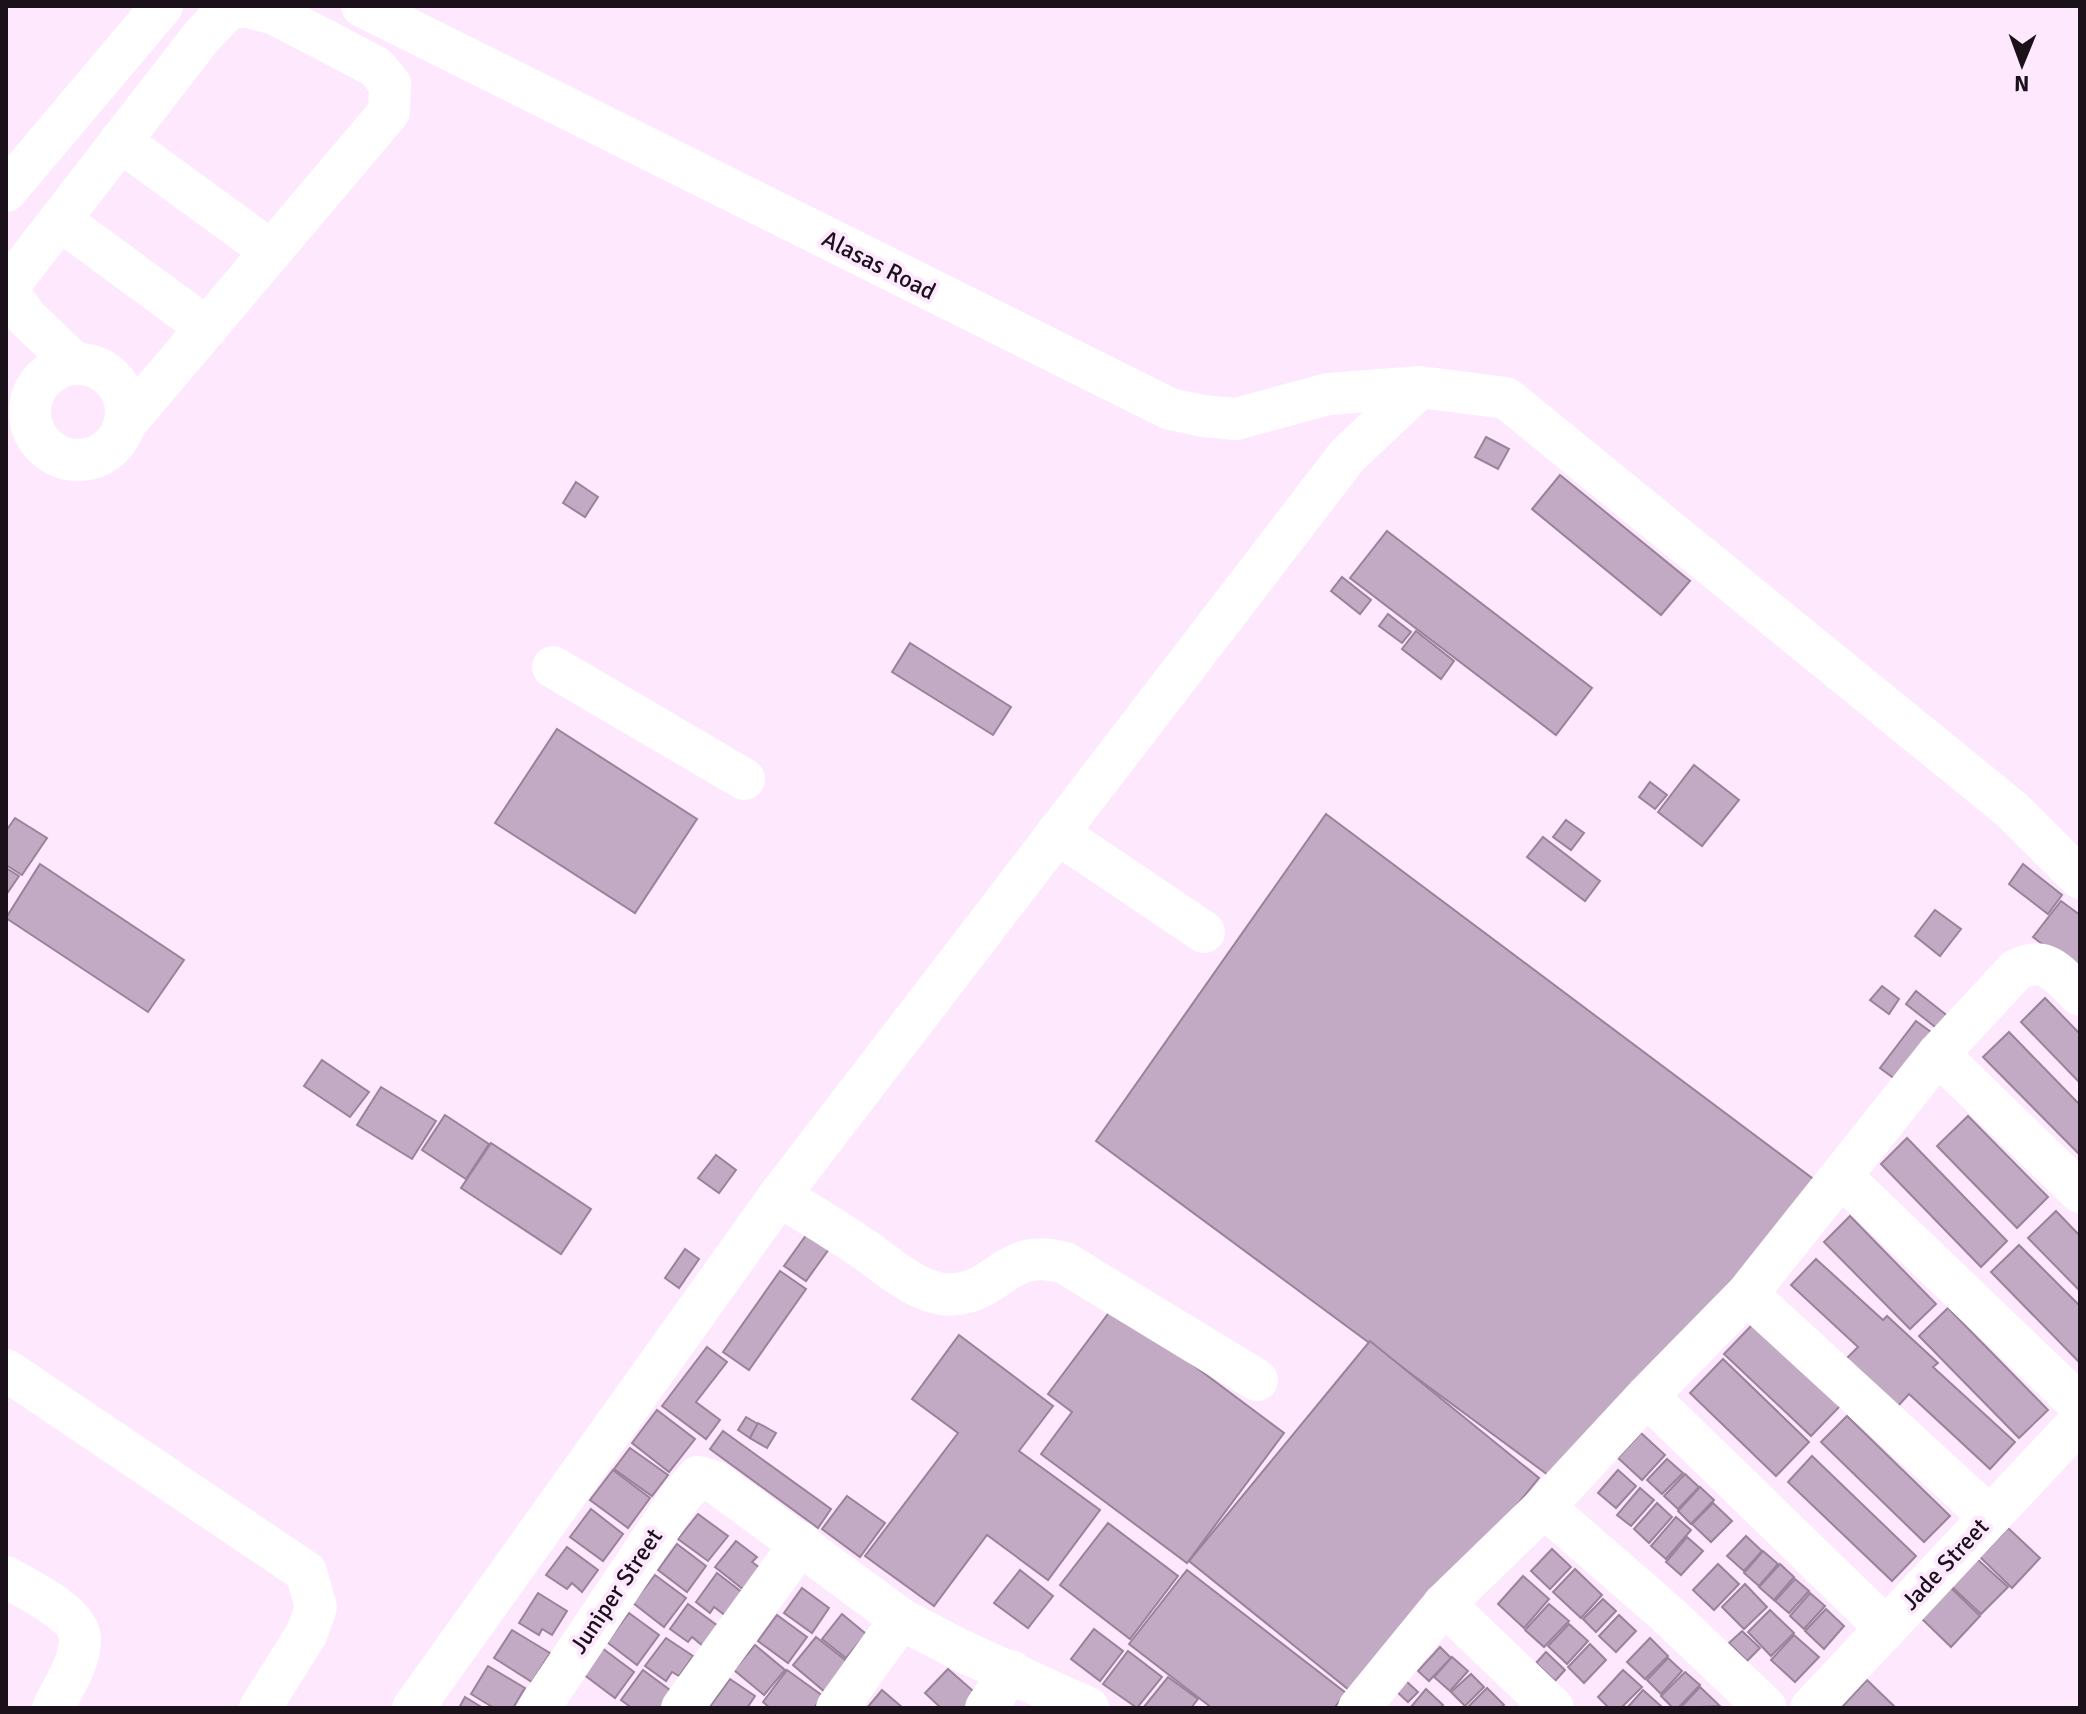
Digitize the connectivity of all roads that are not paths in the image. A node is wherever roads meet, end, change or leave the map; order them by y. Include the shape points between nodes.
1 (162, 6) edge
2 (362, 6) edge
3 (120, 141) junction
4 (6, 191) edge
5 (60, 220) junction
6 (271, 251) junction
7 (207, 328) junction
8 (75, 364) junction
9 (1420, 387) junction
10 (125, 424) junction
11 (21, 426) edge
12 (553, 667) dead end
13 (744, 779) dead end
14 (1057, 833) junction
15 (2080, 878) edge
16 (1204, 932) dead end
17 (2080, 995) edge
18 (1938, 1054) junction
19 (1842, 1177) junction
20 (2080, 1192) edge
21 (779, 1196) junction
22 (1747, 1294) junction
23 (6, 1370) edge
24 (1257, 1380) dead end
25 (1647, 1396) junction
26 (2080, 1405) edge
27 (2080, 1421) edge
28 (1544, 1507) junction
29 (1990, 1517) junction
30 (801, 1543) junction
31 (6, 1577) edge
32 (1444, 1604) junction
33 (901, 1619) junction
34 (1886, 1628) junction
35 (1011, 1671) junction
36 (550, 1703) edge
37 (53, 1708) edge
38 (260, 1708) edge
39 (413, 1708) edge
40 (682, 1708) edge
41 (837, 1708) edge
42 (986, 1708) edge
43 (1088, 1708) edge
44 (1359, 1708) edge
45 (1553, 1708) edge
46 (1766, 1708) edge
47 (1811, 1708) edge

1 - 4 street
2 - 9 street, Alasas Road via 1170,409 1236,419 1328,394
3 - 5 street
3 - 6 street
3 - 6 street via 228,9 244,6 275,14 376,67 390,84 389,112
5 - 7 street
5 - 8 street via 11,283 9,293
6 - 7 street
7 - 10 street
8 - 10 street via 93,366 121,389
8 - 11 street via 45,376 35,389 30,422
9 - 14 street via 1347,456
9 - 15 street, Alasas Road via 1506,398 2012,810
10 - 11 street via 107,451 85,459 61,457
12 - 13 street
14 - 16 street
14 - 21 street
17 - 18 street via 2053,969 2029,963 2016,970
18 - 19 street
18 - 20 street
19 - 22 street
19 - 26 street
21 - 24 street via 936,1293 977,1288 1030,1258 1065,1263
21 - 39 street
22 - 25 street
22 - 29 street
23 - 38 street via 306,1572 316,1607 307,1633
25 - 28 street
25 - 34 street
27 - 29 street, Jade Street
28 - 32 street
28 - 46 street
29 - 34 street, Jade Street
30 - 33 street
30 - 36 street, Juniper Street via 715,1482 698,1477
30 - 40 street
31 - 37 street via 68,1615 80,1636 75,1662
32 - 44 street
32 - 45 street
33 - 35 street
33 - 41 street
34 - 47 street, Jade Street
35 - 42 street
35 - 43 street

